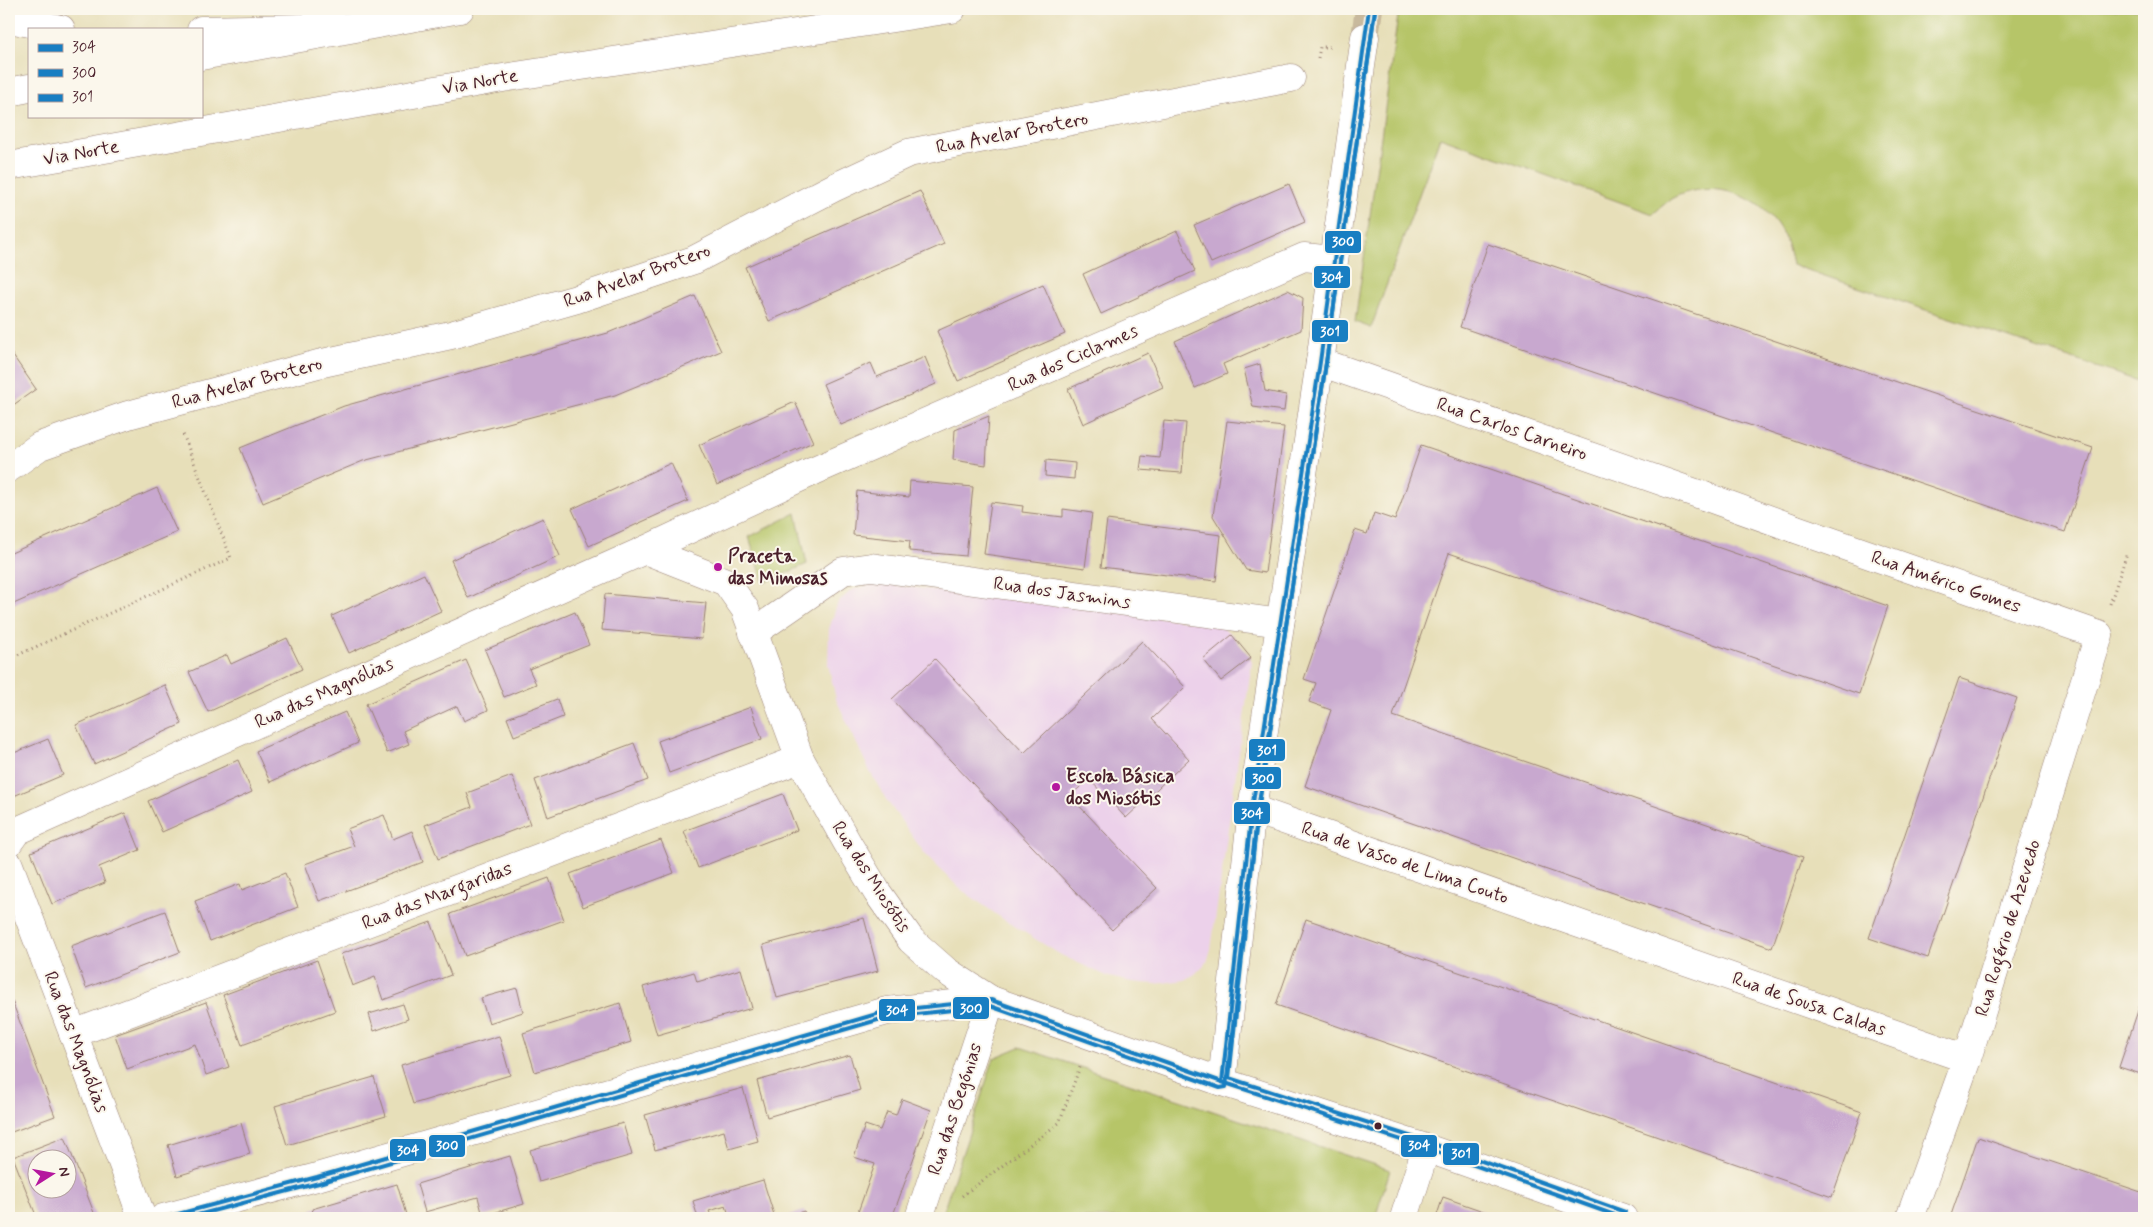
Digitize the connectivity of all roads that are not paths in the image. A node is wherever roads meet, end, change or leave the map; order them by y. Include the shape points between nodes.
1 (460, 9) edge
2 (952, 9) edge
3 (9, 20) edge
4 (354, 27) junction
5 (55, 28) edge
6 (202, 30) edge
7 (1365, 37) tunnel mouth
8 (202, 56) edge
9 (1291, 78) dead end
10 (28, 88) edge
11 (9, 92) edge
12 (9, 166) edge
13 (1333, 260) junction
14 (1320, 362) junction
15 (9, 468) edge
16 (1792, 528) joint
17 (645, 550) junction
18 (1280, 623) junction
19 (753, 633) junction
20 (2099, 635) joint
21 (800, 759) junction
22 (1252, 809) junction
23 (9, 842) edge
24 (9, 865) edge
25 (1651, 949) joint
26 (991, 1000) junction
27 (73, 1034) junction
28 (1967, 1060) junction
29 (1222, 1082) junction
30 (1426, 1148) junction
31 (142, 1218) edge
32 (162, 1218) edge
33 (919, 1218) edge
34 (1404, 1218) edge
35 (1623, 1218) edge
36 (1910, 1218) edge

1 - 4 main road
2 - 12 main road, Via Norte via 503,78
3 - 5 main road
4 - 6 main road
4 - 8 main road
7 - 13 main road
9 - 15 main road, Rua Avelar Brotero via 908,153 694,260 451,335 318,364 128,415 40,446
10 - 11 main road
13 - 14 main road
13 - 17 main road, Rua dos Ciclames via 1304,256 814,471
14 - 16 main road, Rua Carlos Carneiro
14 - 18 main road
16 - 20 main road, Rua Américo Gomes
17 - 19 main road via 726,582 745,609
17 - 23 main road, Rua das Magnólias via 17,831
18 - 19 main road, Rua dos Jasmins via 870,567 843,571
18 - 22 main road
19 - 21 main road, Rua dos Miosótis
20 - 28 main road, Rua Rogério de Azevedo
21 - 26 main road, Rua dos Miosótis via 852,852 911,940 946,971
21 - 27 main road, Rua das Margaridas
22 - 25 main road, Rua de Vasco de Lima Couto
22 - 29 main road
24 - 27 main road, Rua das Magnólias
25 - 28 main road, Rua de Sousa Caldas
26 - 29 main road, Rua dos Miosótis
26 - 32 main road via 887,1011 316,1177
26 - 33 main road, Rua das Begónias
27 - 31 main road, Rua das Magnólias
28 - 36 main road, Rua Rogério de Azevedo
29 - 30 main road, Rua dos Miosótis
30 - 34 main road
30 - 35 main road, Rua dos Miosótis

